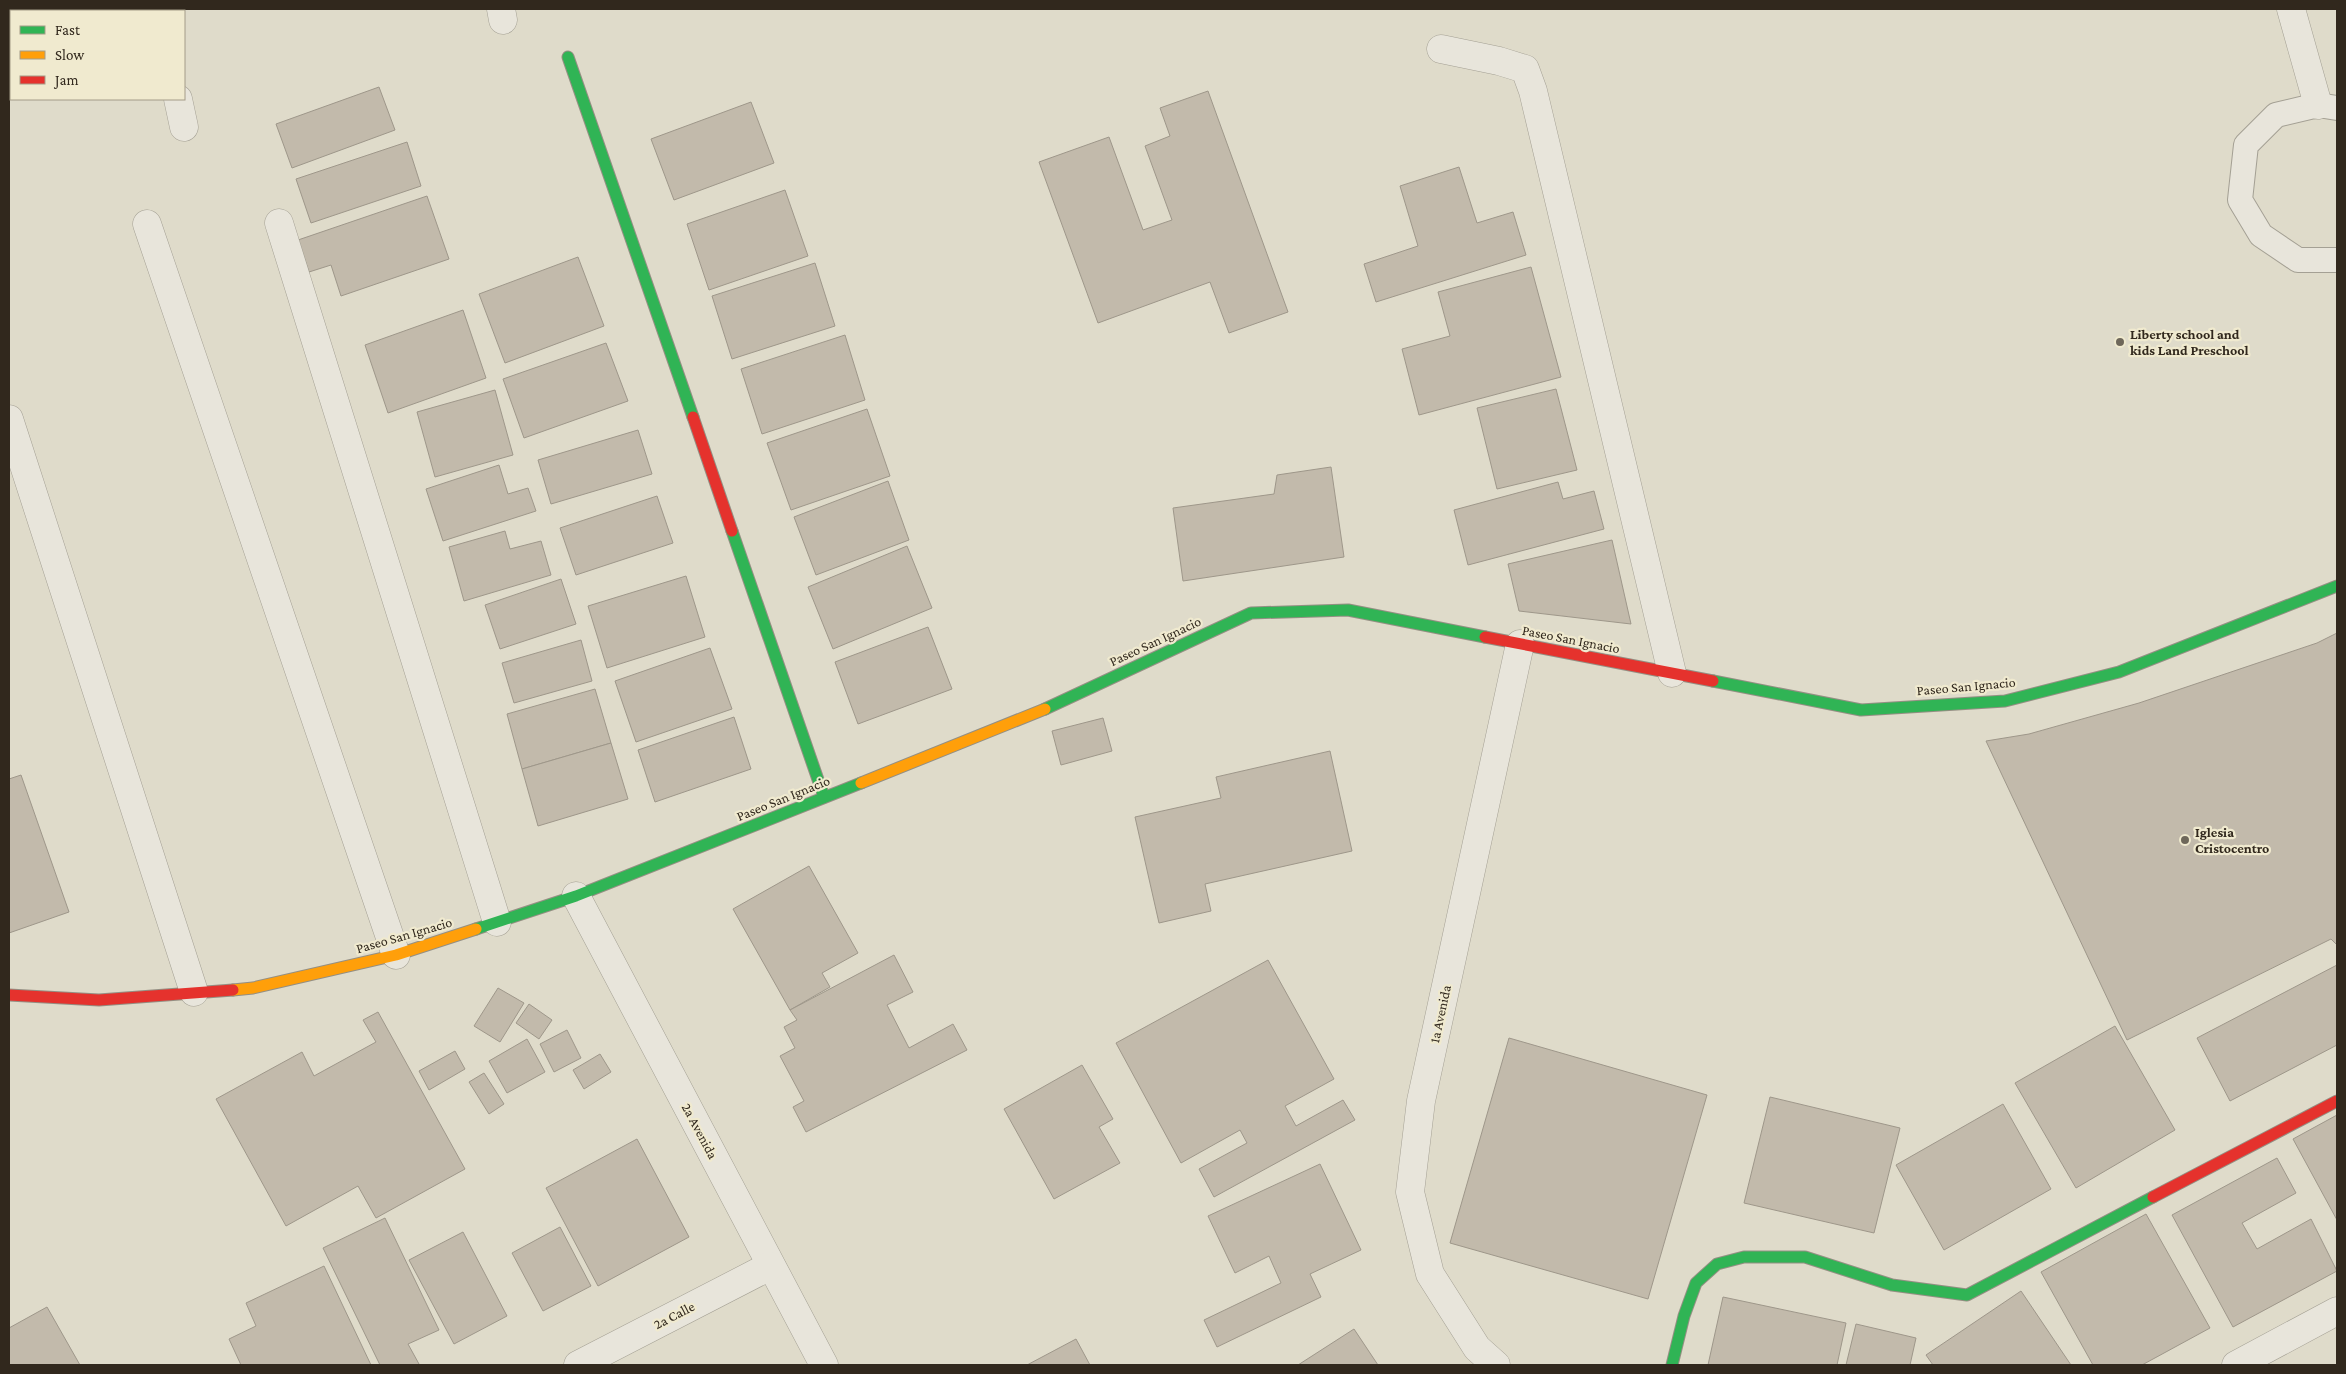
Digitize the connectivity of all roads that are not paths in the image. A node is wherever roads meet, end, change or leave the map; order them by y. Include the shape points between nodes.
1 (2291, 9) edge
2 (1441, 49) dead end
3 (568, 57) dead end
4 (178, 100) edge
5 (2328, 106) edge
6 (184, 127) dead end
7 (280, 223) dead end
8 (147, 224) dead end
9 (2337, 260) edge
10 (9, 420) edge
11 (2337, 586) edge
12 (1520, 644) junction
13 (1672, 673) junction
14 (824, 798) junction
15 (576, 896) junction
16 (497, 922) junction
17 (396, 955) junction
18 (194, 992) junction
19 (9, 995) edge
20 (2337, 1101) edge
21 (770, 1266) junction
22 (2337, 1311) edge
23 (578, 1365) edge
24 (824, 1365) edge
25 (1496, 1365) edge
26 (1672, 1365) edge
27 (2236, 1365) edge

1 - 5 street
2 - 13 street via 1500,60 1526,69
3 - 14 street
4 - 6 street
5 - 9 lane via 2276,115 2246,145 2240,200 2261,234 2298,260
7 - 16 street
8 - 17 street
10 - 18 street
11 - 13 street, Paseo San Ignacio via 2119,672 2005,701 1862,710
12 - 13 street, Paseo San Ignacio
12 - 14 street, Paseo San Ignacio via 1348,610 1252,613 1033,714
12 - 25 street, 1a Avenida via 1421,1101 1410,1192 1430,1274 1477,1348
14 - 15 street, Paseo San Ignacio
15 - 16 street, Paseo San Ignacio
15 - 21 street, 2a Avenida
16 - 17 street, Paseo San Ignacio
17 - 18 street, Paseo San Ignacio via 253,988
18 - 19 street, Paseo San Ignacio via 99,1000
20 - 26 street via 1967,1295 1892,1285 1804,1258 1744,1257 1717,1264 1696,1283
21 - 23 street, 2a Calle
21 - 24 street, 2a Avenida
22 - 27 street

